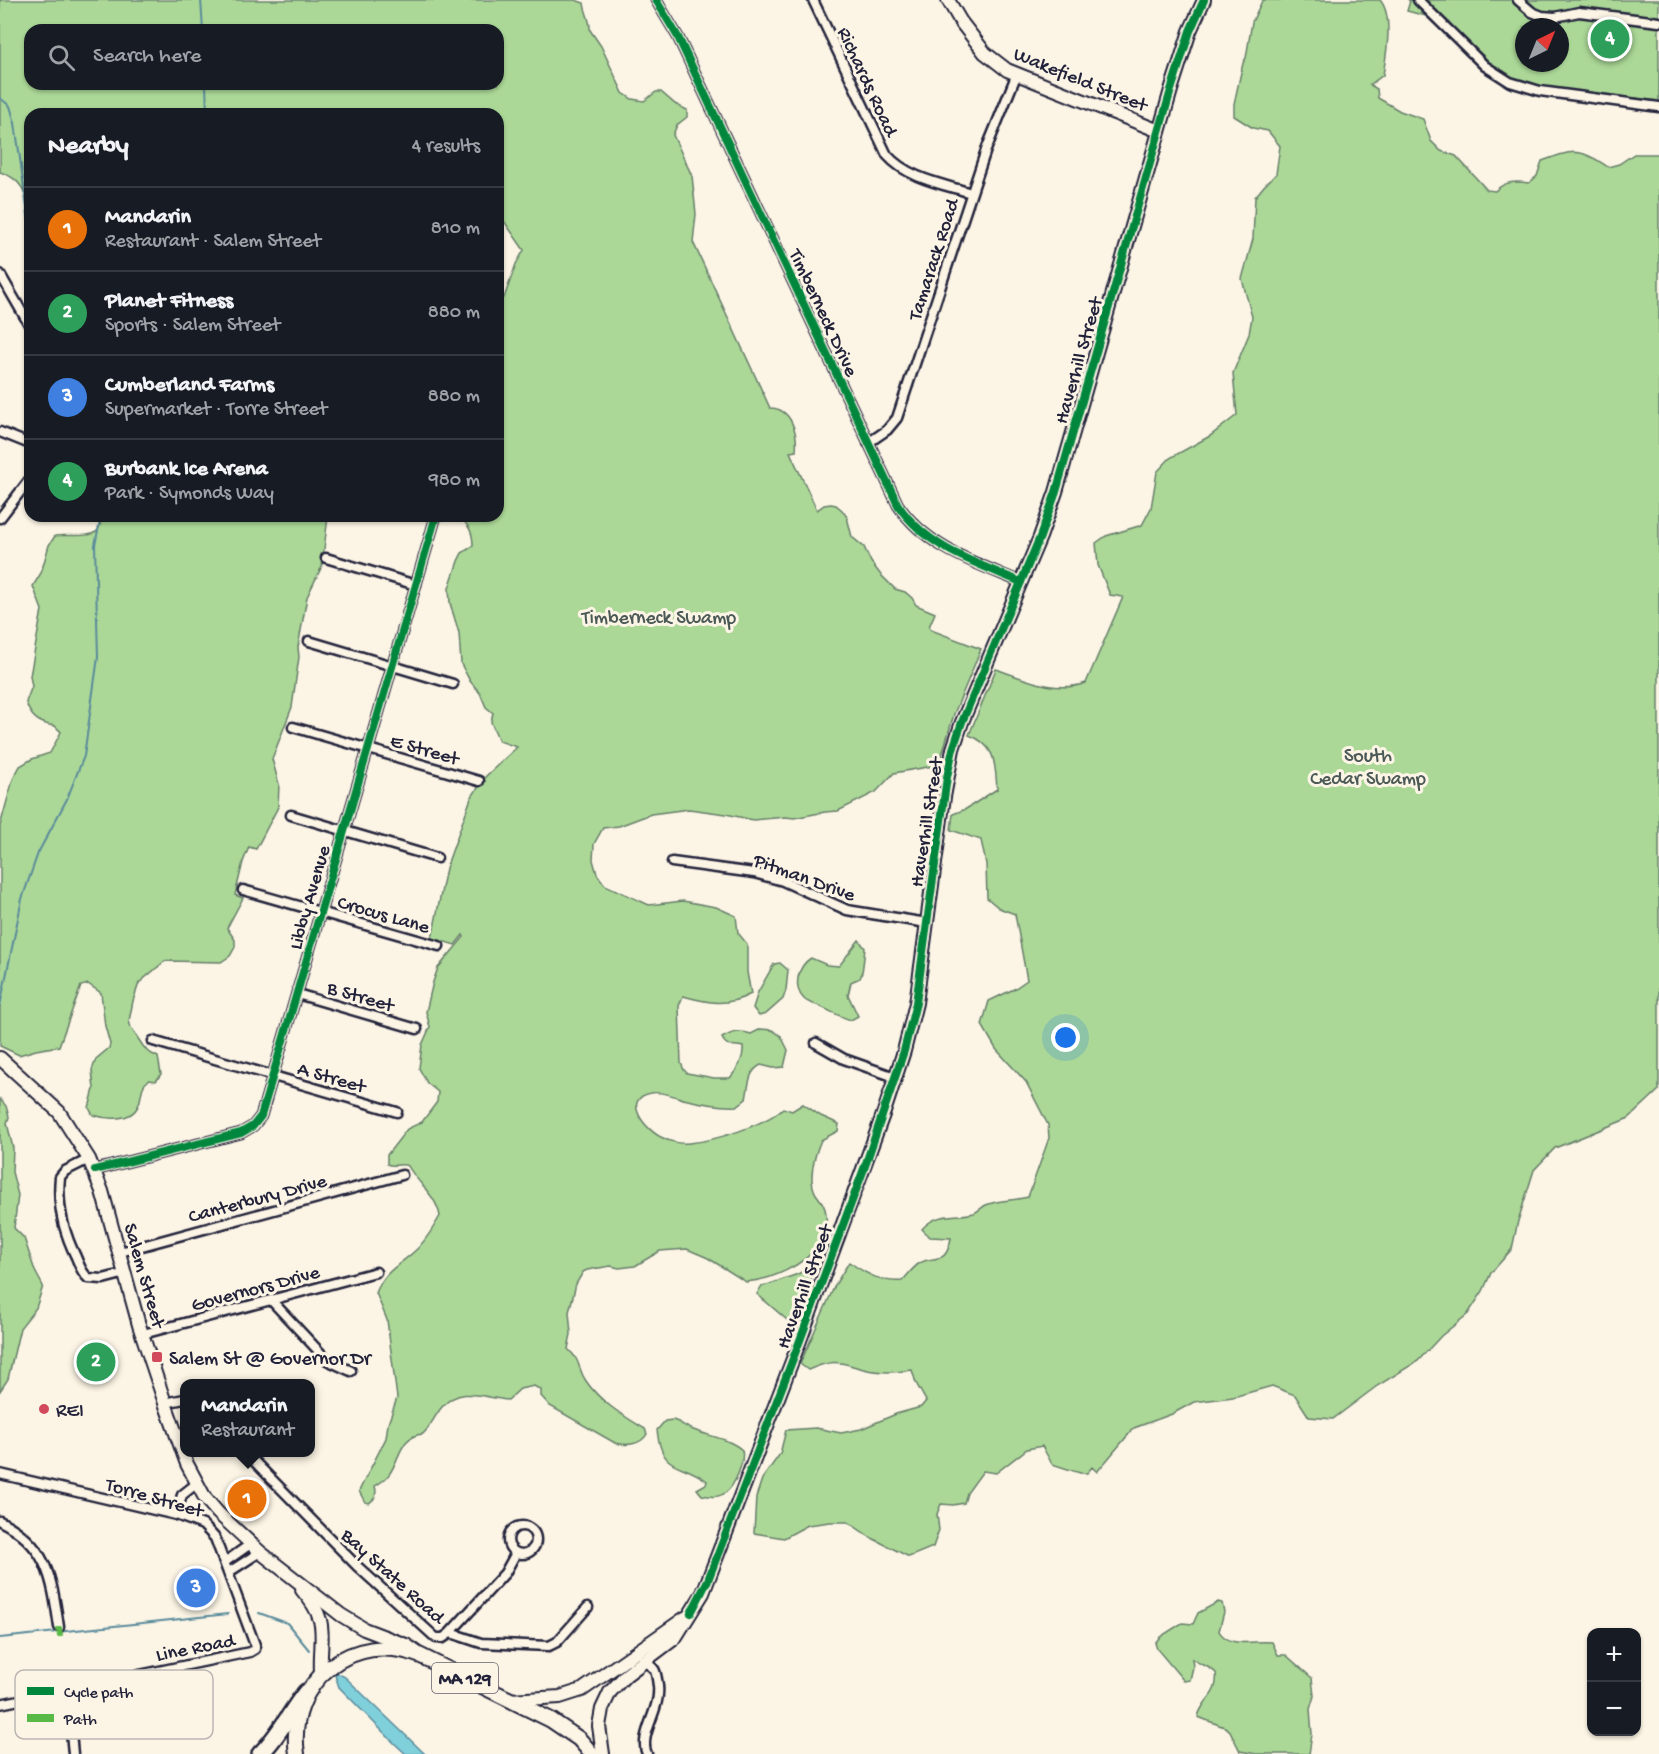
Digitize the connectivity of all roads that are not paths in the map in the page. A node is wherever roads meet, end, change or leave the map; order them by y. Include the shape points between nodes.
1 (656, 0) edge
2 (813, 0) edge
3 (949, 0) edge
4 (1204, 0) edge
5 (1418, 0) edge
6 (1518, 0) edge
7 (1659, 22) edge
8 (1016, 76) junction
9 (1659, 107) edge
10 (1159, 131) junction
11 (971, 193) junction
12 (0, 274) edge
13 (24, 316) edge
14 (0, 432) edge
15 (24, 442) edge
16 (868, 443) junction
17 (24, 487) edge
18 (0, 518) edge
19 (434, 522) edge
20 (326, 558) dead end
21 (1021, 582) junction
22 (416, 585) junction
23 (309, 641) dead end
24 (393, 666) junction
25 (453, 684) dead end
26 (293, 727) dead end
27 (368, 749) junction
28 (479, 781) dead end
29 (291, 815) dead end
30 (345, 831) junction
31 (437, 858) dead end
32 (672, 862) dead end
33 (243, 890) dead end
34 (321, 912) junction
35 (927, 923) junction
36 (439, 946) dead end
37 (297, 994) junction
38 (417, 1029) dead end
39 (153, 1041) dead end
40 (816, 1043) dead end
41 (0, 1058) edge
42 (273, 1076) junction
43 (895, 1077) junction
44 (397, 1112) dead end
45 (92, 1164) junction
46 (402, 1175) dead end
47 (120, 1252) junction
48 (376, 1272) dead end
49 (126, 1273) junction
50 (271, 1300) junction
51 (143, 1334) junction
52 (351, 1371) dead end
53 (180, 1400) edge
54 (165, 1403) junction
55 (180, 1447) edge
56 (184, 1457) edge
57 (250, 1457) edge
58 (0, 1474) edge
59 (196, 1484) junction
60 (176, 1515) junction
61 (0, 1521) edge
62 (256, 1547) junction
63 (516, 1553) dead end
64 (225, 1562) junction
65 (280, 1568) junction
66 (229, 1572) junction
67 (588, 1607) dead end
68 (59, 1627) dead end
69 (451, 1633) junction
70 (255, 1649) joint
71 (421, 1656) junction
72 (640, 1658) junction
73 (161, 1670) edge
74 (321, 1674) junction
75 (306, 1692) junction
76 (509, 1700) junction
77 (15, 1701) edge
78 (0, 1704) edge
79 (72, 1739) edge
80 (73, 1754) edge
81 (260, 1754) edge
82 (297, 1754) edge
83 (592, 1754) edge
84 (603, 1754) edge
85 (647, 1754) edge

1 - 16 street, Timberneck Drive via 678,38
2 - 11 street, Richards Road via 887,155 909,173
3 - 8 street, Wakefield Street via 985,53
4 - 10 street, Haverhill Street
5 - 9 street via 1485,66 1510,82 1540,91
6 - 7 street via 1542,16 1580,12
8 - 10 street, Wakefield Street
8 - 11 street, Tamarack Road
10 - 21 street, Haverhill Street via 1059,482
11 - 16 street, Tamarack Road via 897,418
12 - 13 street
14 - 15 street
16 - 21 street, Timberneck Drive via 898,505 923,533 952,552
17 - 18 street
19 - 22 street, Libby Avenue
20 - 22 street
21 - 35 street, Haverhill Street via 953,750
22 - 24 street, Libby Avenue
23 - 24 street
24 - 25 street
24 - 27 street, Libby Avenue
26 - 27 street, E Street
27 - 28 street, E Street
27 - 30 street, Libby Avenue
29 - 30 street
30 - 31 street
30 - 34 street, Libby Avenue
32 - 35 street, Pitman Drive via 754,873 783,881 847,910
33 - 34 street, Crocus Lane
34 - 36 street, Crocus Lane
34 - 37 street, Libby Avenue
35 - 43 street, Haverhill Street via 916,1002
37 - 38 street, B Street
37 - 42 street, Libby Avenue
39 - 42 street, A Street
40 - 43 street via 844,1059
41 - 45 street, Salem Street / MA 129 via 59,1112
42 - 44 street, A Street
42 - 45 street, Libby Avenue via 262,1113 247,1130
43 - 72 street, Haverhill Street via 800,1343 708,1580 675,1638
45 - 47 street, Salem Street / MA 129
45 - 49 street, Libby Avenue via 64,1171 60,1177 65,1234 88,1278
46 - 47 street, Canterbury Drive
47 - 49 street, Salem Street / MA 129
48 - 50 street, Governors Drive
49 - 51 street, Salem Street / MA 129
50 - 51 street, Governors Drive
50 - 52 street via 327,1360
51 - 54 street, Salem Street / MA 129
53 - 54 street
54 - 55 street, Salem Street / MA 129
56 - 59 street, Salem Street / MA 129
57 - 69 street, Bay State Road via 431,1635 443,1638
58 - 60 street, Torre Street
59 - 60 street via 182,1495
59 - 62 street, Salem Street / MA 129 via 218,1513
60 - 64 street, Torre Street via 207,1527
61 - 68 street via 23,1535 44,1561 53,1585
62 - 64 street
62 - 65 street, Salem Street / MA 129
62 - 66 street
63 - 69 street, Bay State Road via 505,1573
64 - 66 street, Torre Street
65 - 71 street, Salem Street / MA 129 via 353,1623 406,1645
65 - 74 street, Salem Street / MA 129 via 310,1599 320,1617
66 - 70 street, Torre Street
67 - 69 street via 557,1642 546,1647 481,1643
70 - 73 street, Line Road
71 - 74 main road via 402,1649 365,1650 338,1661
71 - 76 main road, MA 129
72 - 76 street, Haverhill Street via 570,1694
72 - 84 street, Haverhill Street via 605,1700 599,1726
72 - 85 street via 654,1668 658,1685 657,1706 644,1740
74 - 75 main road
75 - 81 highway
75 - 82 main road via 298,1718
76 - 83 main road, MA 129 via 566,1729
77 - 78 street, Line Road
79 - 80 street

